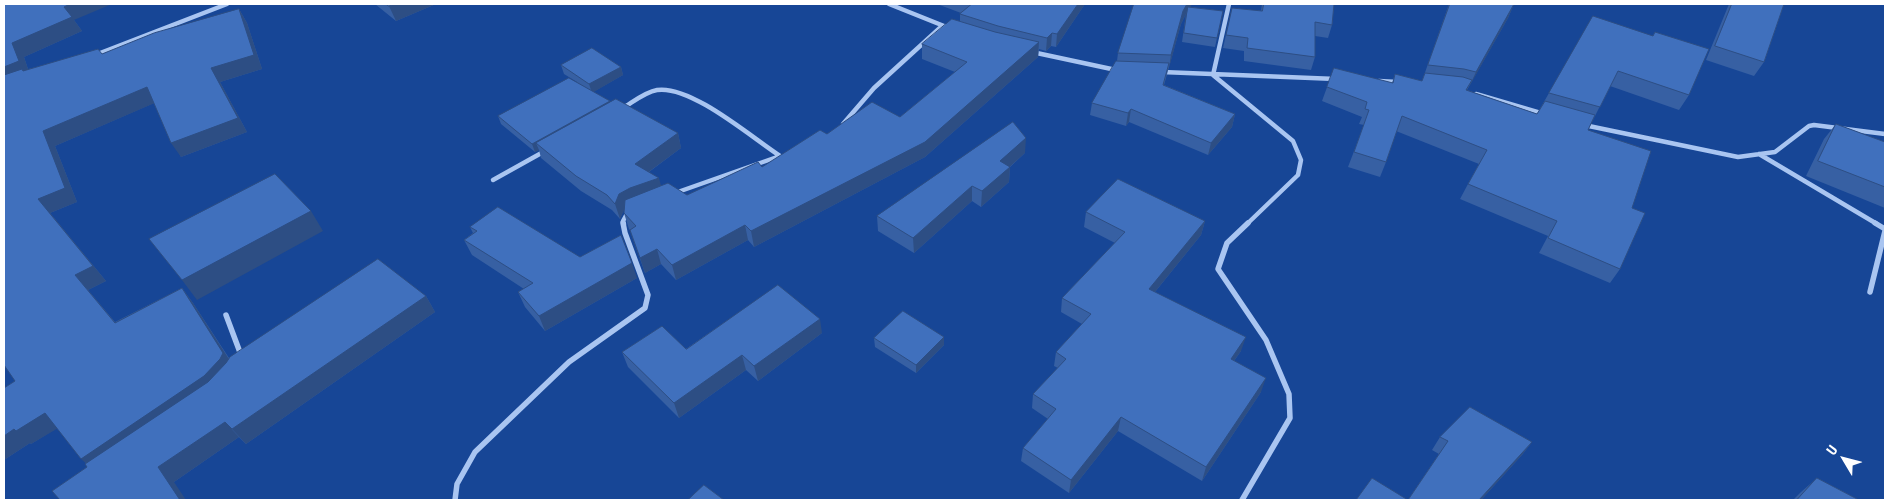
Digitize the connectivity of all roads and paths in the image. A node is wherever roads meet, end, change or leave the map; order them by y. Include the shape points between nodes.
1 (227, 4) edge
2 (889, 4) edge
3 (1229, 4) edge
4 (942, 26) junction
5 (951, 29) edge
6 (1023, 50) edge
7 (88, 58) edge
8 (1124, 70) edge
9 (1154, 72) edge
10 (1213, 75) junction
11 (1341, 80) edge
12 (1371, 81) edge
13 (1400, 82) edge
14 (1466, 91) edge
15 (621, 109) edge
16 (1552, 116) edge
17 (1580, 124) edge
18 (842, 126) edge
19 (1885, 134) edge
20 (553, 147) edge
21 (788, 154) edge
22 (1760, 154) junction
23 (780, 156) junction
24 (493, 180) dead end
25 (672, 194) edge
26 (636, 207) edge
27 (1885, 230) edge
28 (1882, 256) edge
29 (1870, 292) dead end
30 (226, 315) dead end
31 (242, 360) edge
32 (455, 500) edge
33 (1242, 500) edge

1 - 7 street
2 - 4 street
3 - 10 street
4 - 5 street
4 - 18 street via 874,88
6 - 8 street via 1105,69
9 - 10 street
10 - 11 street
10 - 33 street via 1294,141 1301,160 1298,175 1227,242 1218,268 1266,340 1290,394 1290,418
12 - 13 street
14 - 16 street
15 - 23 street via 656,90 673,89
17 - 22 street via 1738,157
19 - 22 street via 1814,125 1775,152
20 - 24 street
21 - 23 street
22 - 27 street
23 - 25 street
26 - 32 street via 626,213 625,233 648,295 645,308 569,362 475,452 457,484
27 - 28 street
28 - 29 street
30 - 31 street

